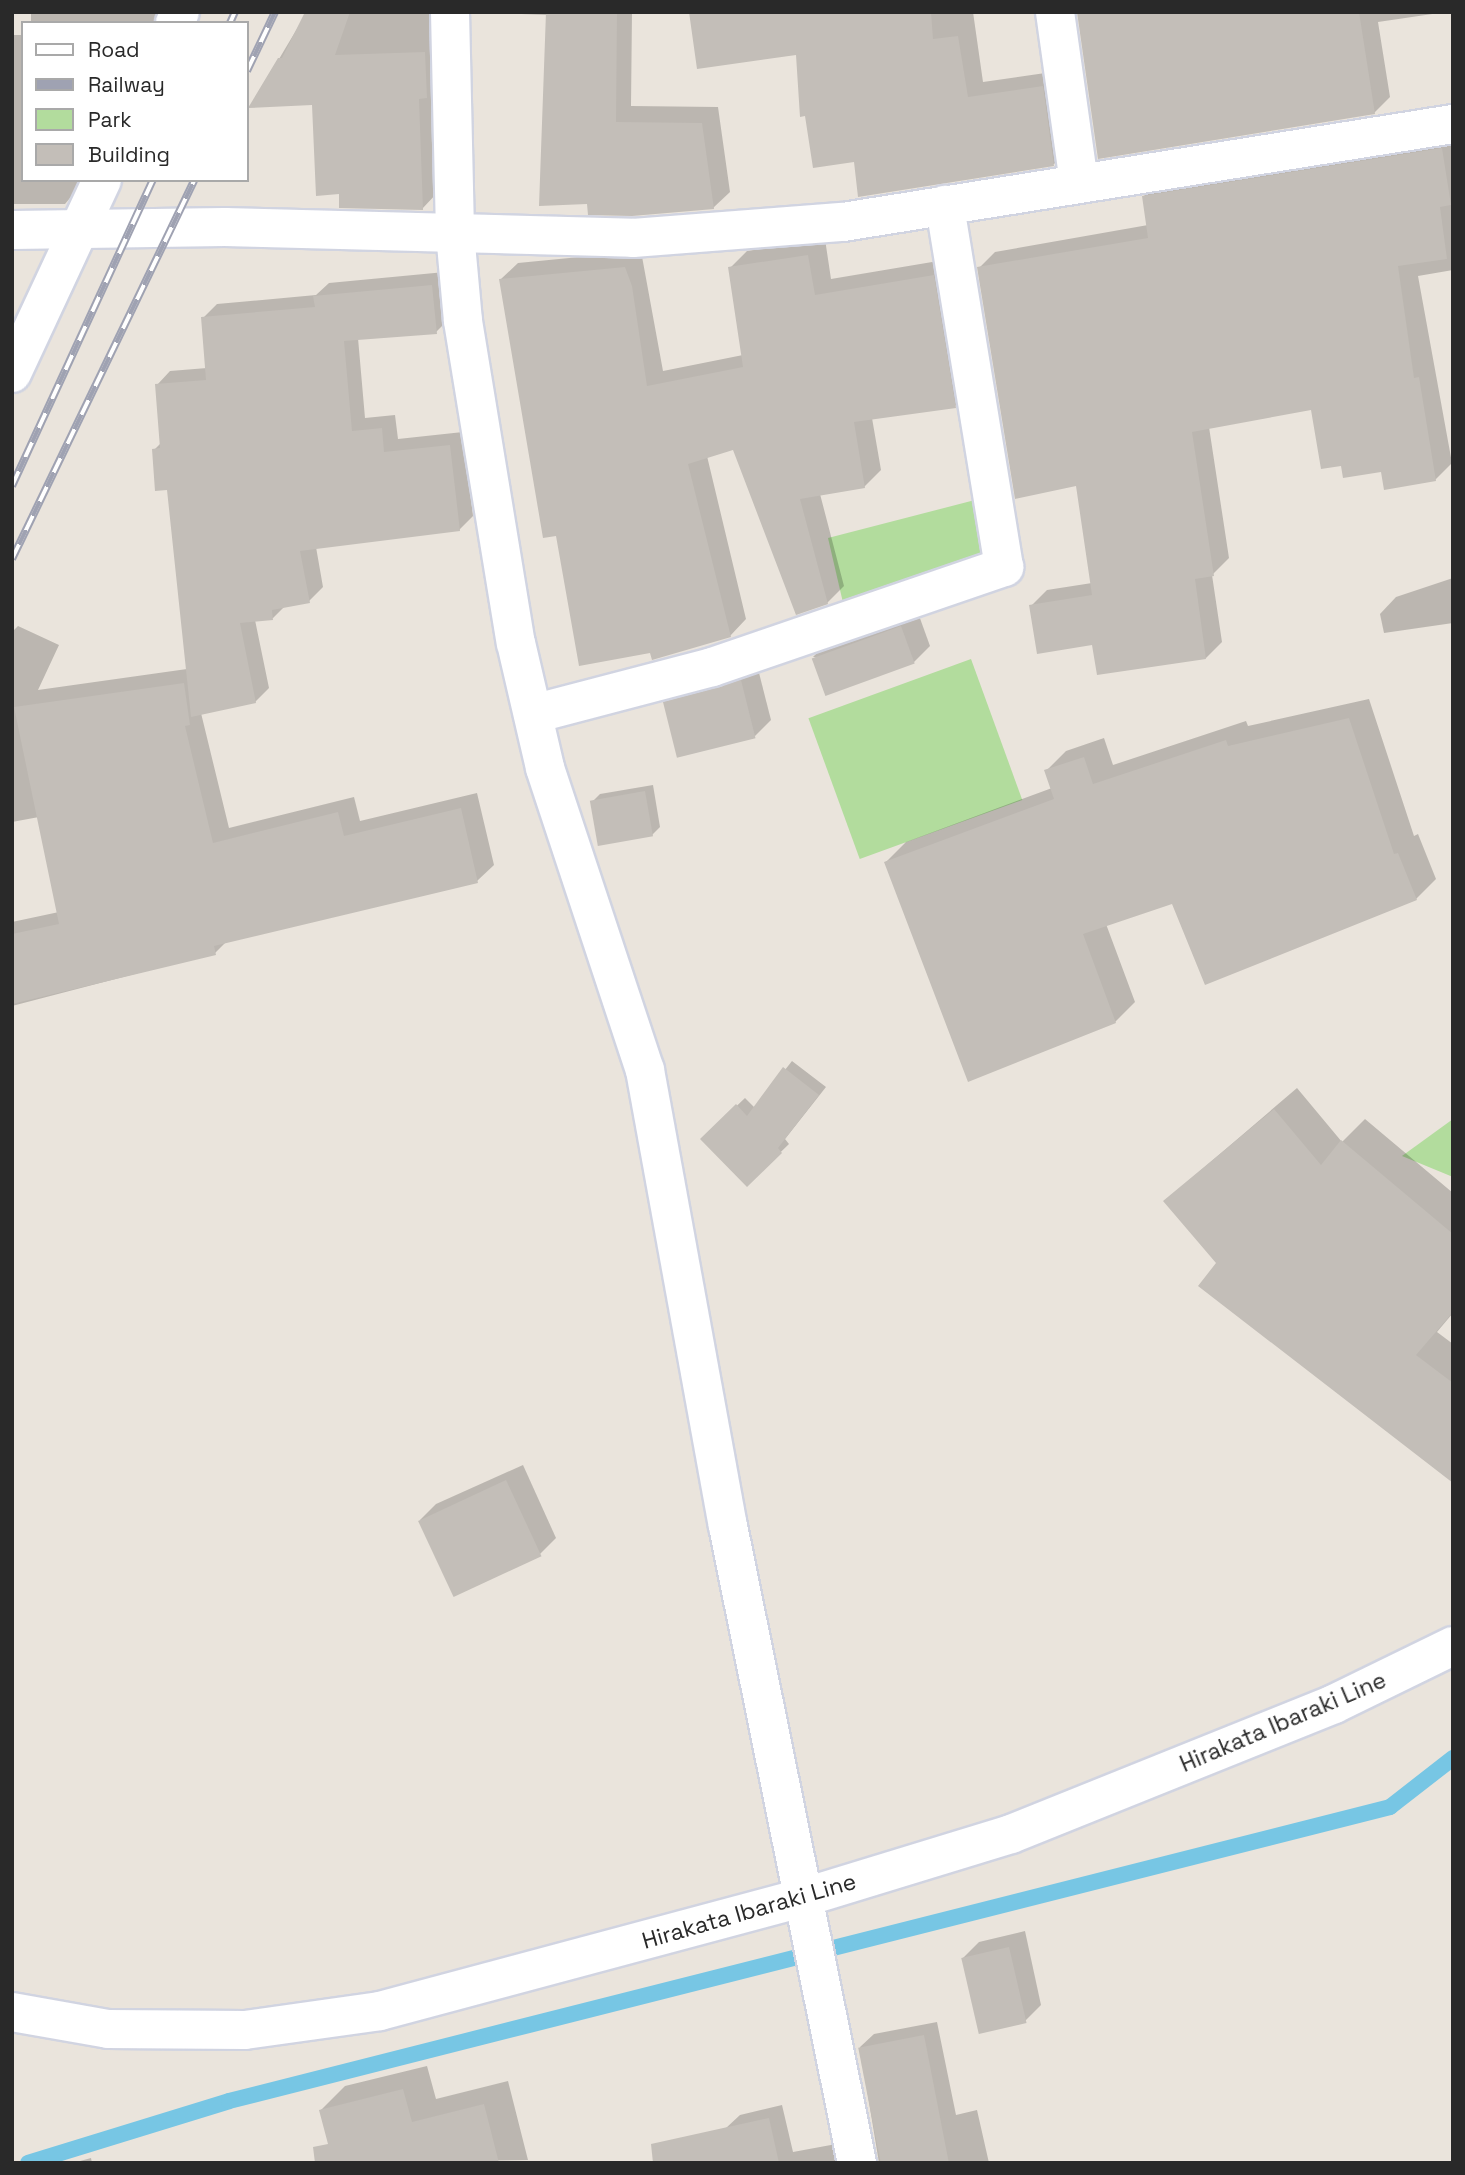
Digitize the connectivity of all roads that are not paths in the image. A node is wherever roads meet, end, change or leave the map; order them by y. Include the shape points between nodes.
1 (450, 12) edge
2 (1055, 12) edge
3 (1453, 124) edge
4 (101, 182) edge
5 (1079, 183) junction
6 (945, 205) junction
7 (80, 228) junction
8 (12, 230) edge
9 (455, 233) junction
10 (12, 373) edge
11 (533, 714) junction
12 (1453, 1646) edge
13 (805, 1897) junction
14 (12, 2012) edge
15 (857, 2163) edge

1 - 9 street
2 - 5 street
3 - 5 street
4 - 7 street
5 - 6 street
6 - 9 street via 843,222 633,238
6 - 11 street via 1004,567 712,667
7 - 8 street
7 - 9 street
7 - 10 street
9 - 11 street via 465,334 516,643
11 - 13 street via 595,930 645,1070 728,1525
12 - 13 street, Hirakata Ibaraki Line via 1334,1704 1010,1833
13 - 14 street, Hirakata Ibaraki Line via 380,2011 245,2030 108,2029
13 - 15 street

